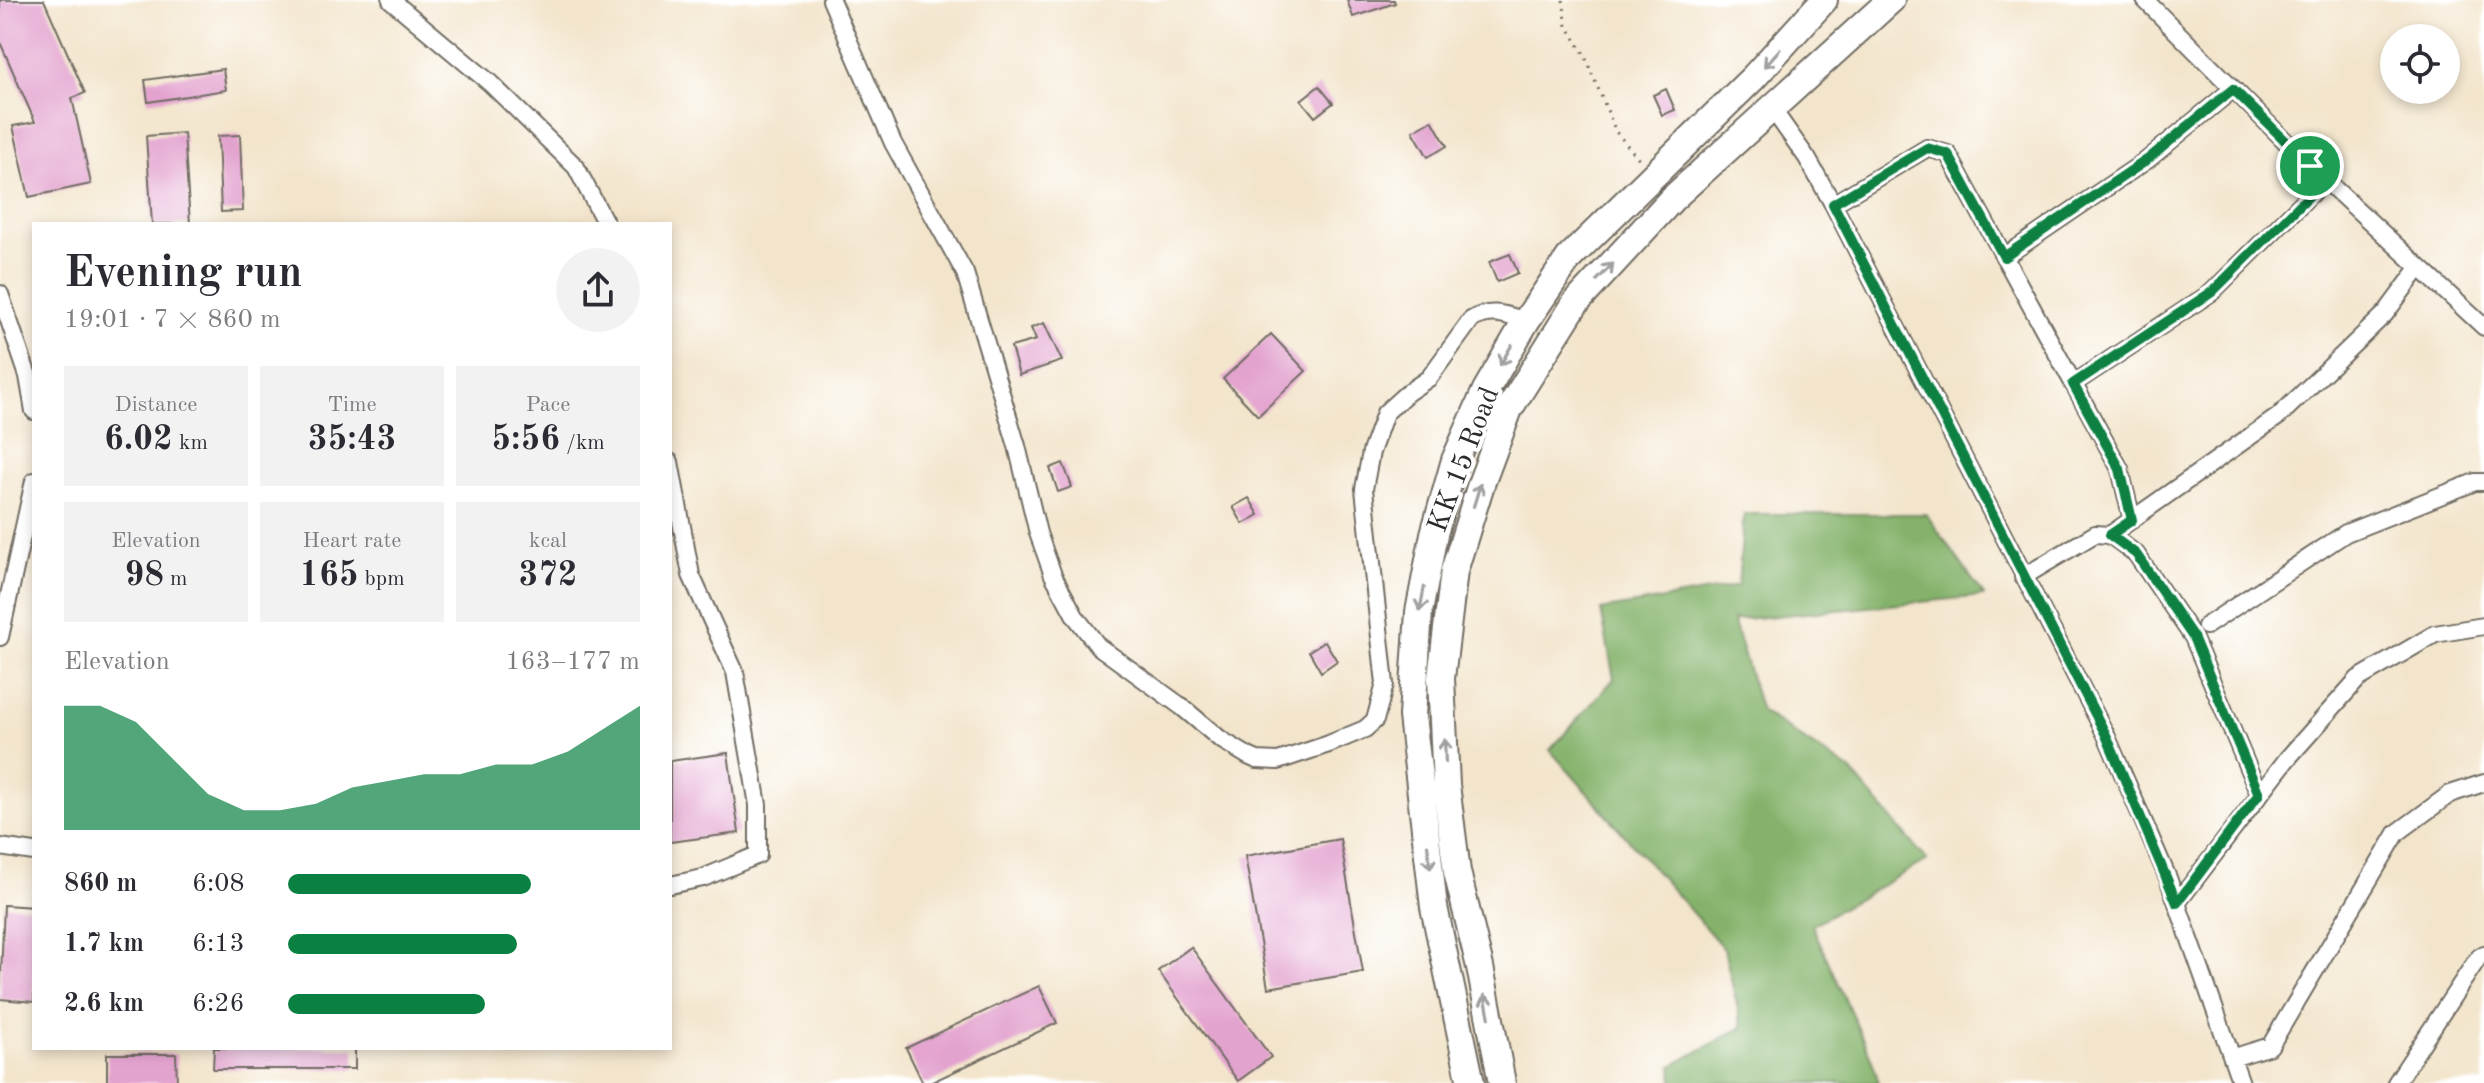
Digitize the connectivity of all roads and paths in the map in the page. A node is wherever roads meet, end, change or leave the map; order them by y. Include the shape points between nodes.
1 (391, 0) edge
2 (831, 0) edge
3 (1563, 0) edge
4 (1824, 0) edge
5 (1891, 0) edge
6 (2145, 0) edge
7 (2233, 89) junction
8 (1773, 110) junction
9 (1653, 175) junction
10 (2325, 180) junction
11 (1833, 204) junction
12 (605, 222) edge
13 (2004, 257) junction
14 (2419, 268) junction
15 (0, 294) edge
16 (1526, 321) junction
17 (2484, 327) edge
18 (2073, 384) junction
19 (32, 399) edge
20 (672, 473) edge
21 (2484, 482) edge
22 (32, 490) edge
23 (2132, 520) junction
24 (2110, 535) junction
25 (2023, 577) junction
26 (2206, 626) dead end
27 (2484, 626) edge
28 (0, 637) edge
29 (2484, 783) edge
30 (2259, 794) junction
31 (0, 847) edge
32 (32, 852) edge
33 (672, 885) edge
34 (2177, 903) junction
35 (2484, 954) edge
36 (2232, 1058) junction
37 (1471, 1083) edge
38 (1502, 1083) edge
39 (2241, 1083) edge
40 (2396, 1083) edge

1 - 12 street via 490,83 576,167
2 - 16 street via 893,143 965,273 1038,533 1075,616 1098,646 1127,669 1220,739 1257,760 1278,761 1329,744 1375,720 1385,684 1364,489 1385,413 1429,378 1471,320 1490,312
3 - 9 path via 1567,26 1616,132
4 -> 9 highway, KK 15 Road
5 - 8 highway, KK 15 Road
6 - 7 street
7 - 10 street
7 - 13 street via 2147,160
8 - 11 street
38 -> 8 highway, KK 15 Road via 1457,872 1446,785 1441,678 1454,571 1509,409 1575,304 1672,199
9 - 16 highway, KK 15 Road via 1569,258
10 - 14 street
10 - 18 street via 2212,292
11 - 13 street via 1927,148 1948,154
11 - 25 street
13 - 18 street
14 - 17 street
14 - 23 street via 2385,314 2279,416
15 - 19 street
16 -> 37 highway, KK 15 Road via 1486,390 1455,460 1419,612 1412,716 1434,907
18 - 23 street via 2120,469
20 - 33 street via 691,575 735,672 758,805 758,855
21 - 26 street via 2346,533
22 - 28 street
23 - 24 street
24 - 25 street via 2095,534
24 - 30 street via 2136,554 2193,637
25 - 34 street via 2106,735
27 - 30 street via 2435,634 2358,679
29 - 36 street via 2450,794 2397,833 2270,1046
30 - 34 street
31 - 32 street
34 - 36 street
35 - 40 street
36 - 39 street

